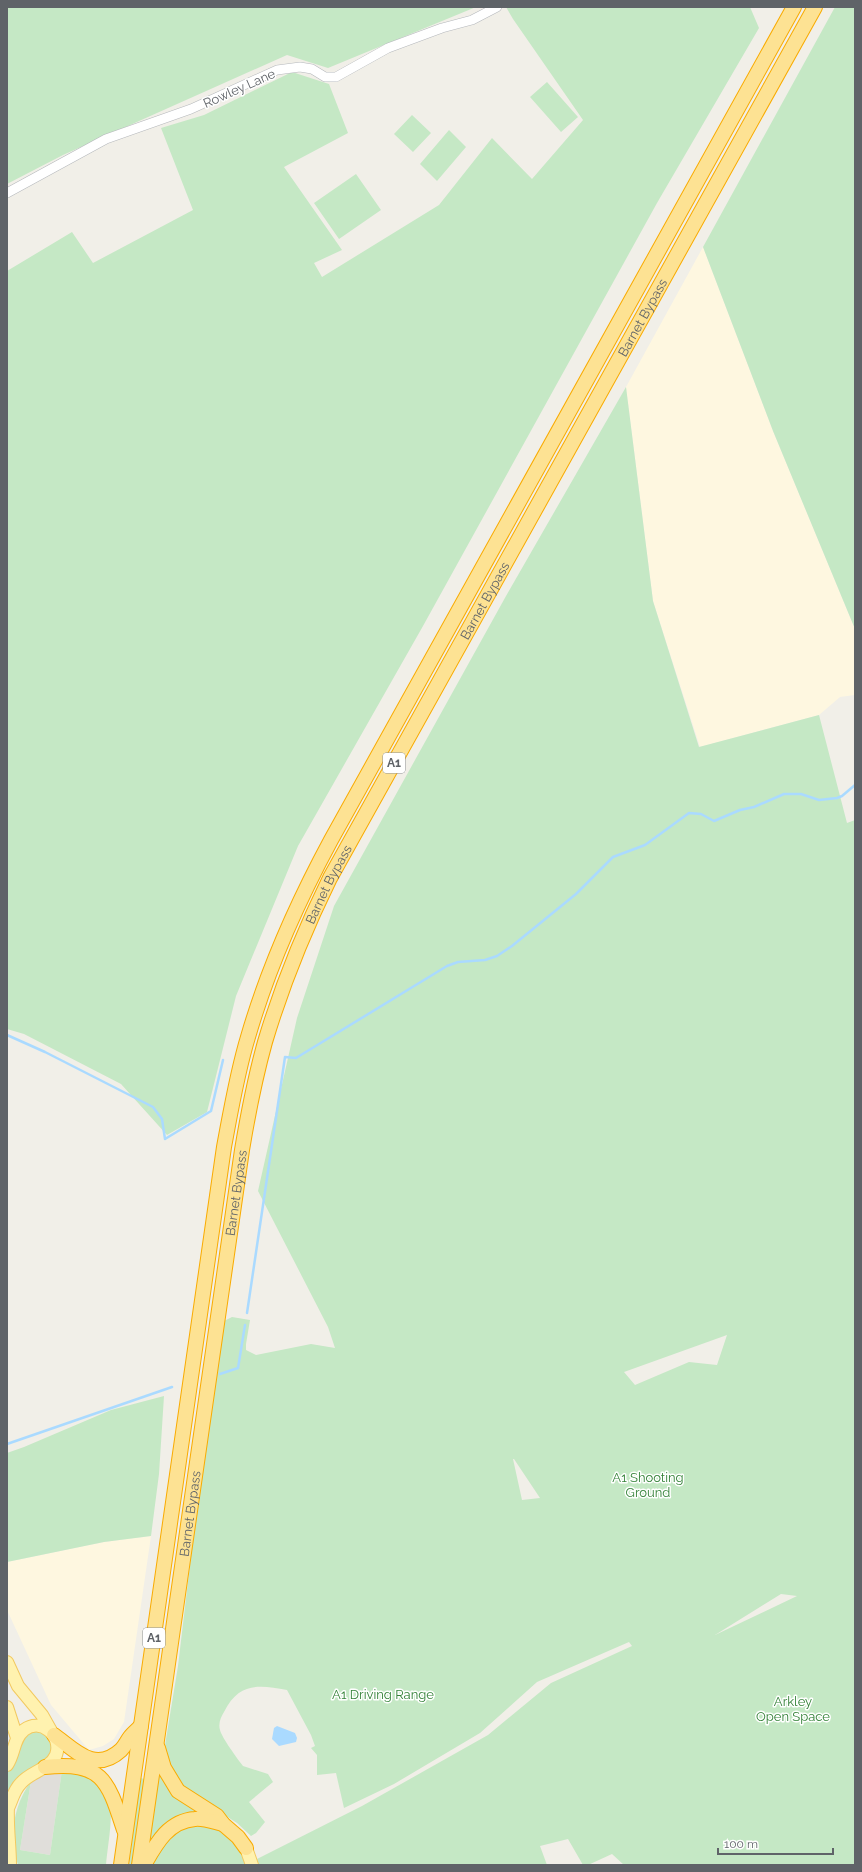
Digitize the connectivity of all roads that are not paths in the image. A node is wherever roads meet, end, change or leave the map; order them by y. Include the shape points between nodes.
1 (497, 7) edge
2 (794, 7) edge
3 (815, 7) edge
4 (7, 193) edge
5 (7, 1662) edge
6 (7, 1707) edge
7 (141, 1726) junction
8 (52, 1733) junction
9 (17, 1738) junction
10 (156, 1745) junction
11 (7, 1765) edge
12 (45, 1767) junction
13 (8, 1809) edge
14 (223, 1824) junction
15 (125, 1835) junction
16 (246, 1848) joint
17 (8, 1865) edge
18 (121, 1865) edge
19 (139, 1865) edge
20 (144, 1865) edge
21 (252, 1865) edge

1 - 4 street, Rowley Lane via 472,20 388,48 336,77 325,77 312,69 300,67 277,70 192,109 106,139
2 - 7 highway, Barnet Bypass / A1 via 331,840 296,908 264,986 247,1039 224,1147
3 - 10 highway, Barnet Bypass / A1 via 330,878 300,943 281,993 251,1098 242,1150
5 - 8 main road via 18,1686 42,1715
6 - 9 main road
7 - 8 highway via 122,1750 101,1759 89,1759 79,1755
7 - 15 highway, Barnet Bypass / A1
8 - 9 main road via 43,1726 35,1726 26,1729
8 - 12 main road via 57,1742 56,1754
9 - 11 main road via 13,1755
10 - 14 highway via 164,1768 178,1791 217,1816
10 - 19 highway, Barnet Bypass / A1
12 - 13 main road via 20,1783 12,1795
12 - 15 highway via 78,1766 95,1773 112,1793
13 - 17 main road
14 - 16 highway
14 - 20 highway via 195,1819 177,1824 162,1836
15 - 18 highway, Barnet Bypass / A1
16 - 21 main road

